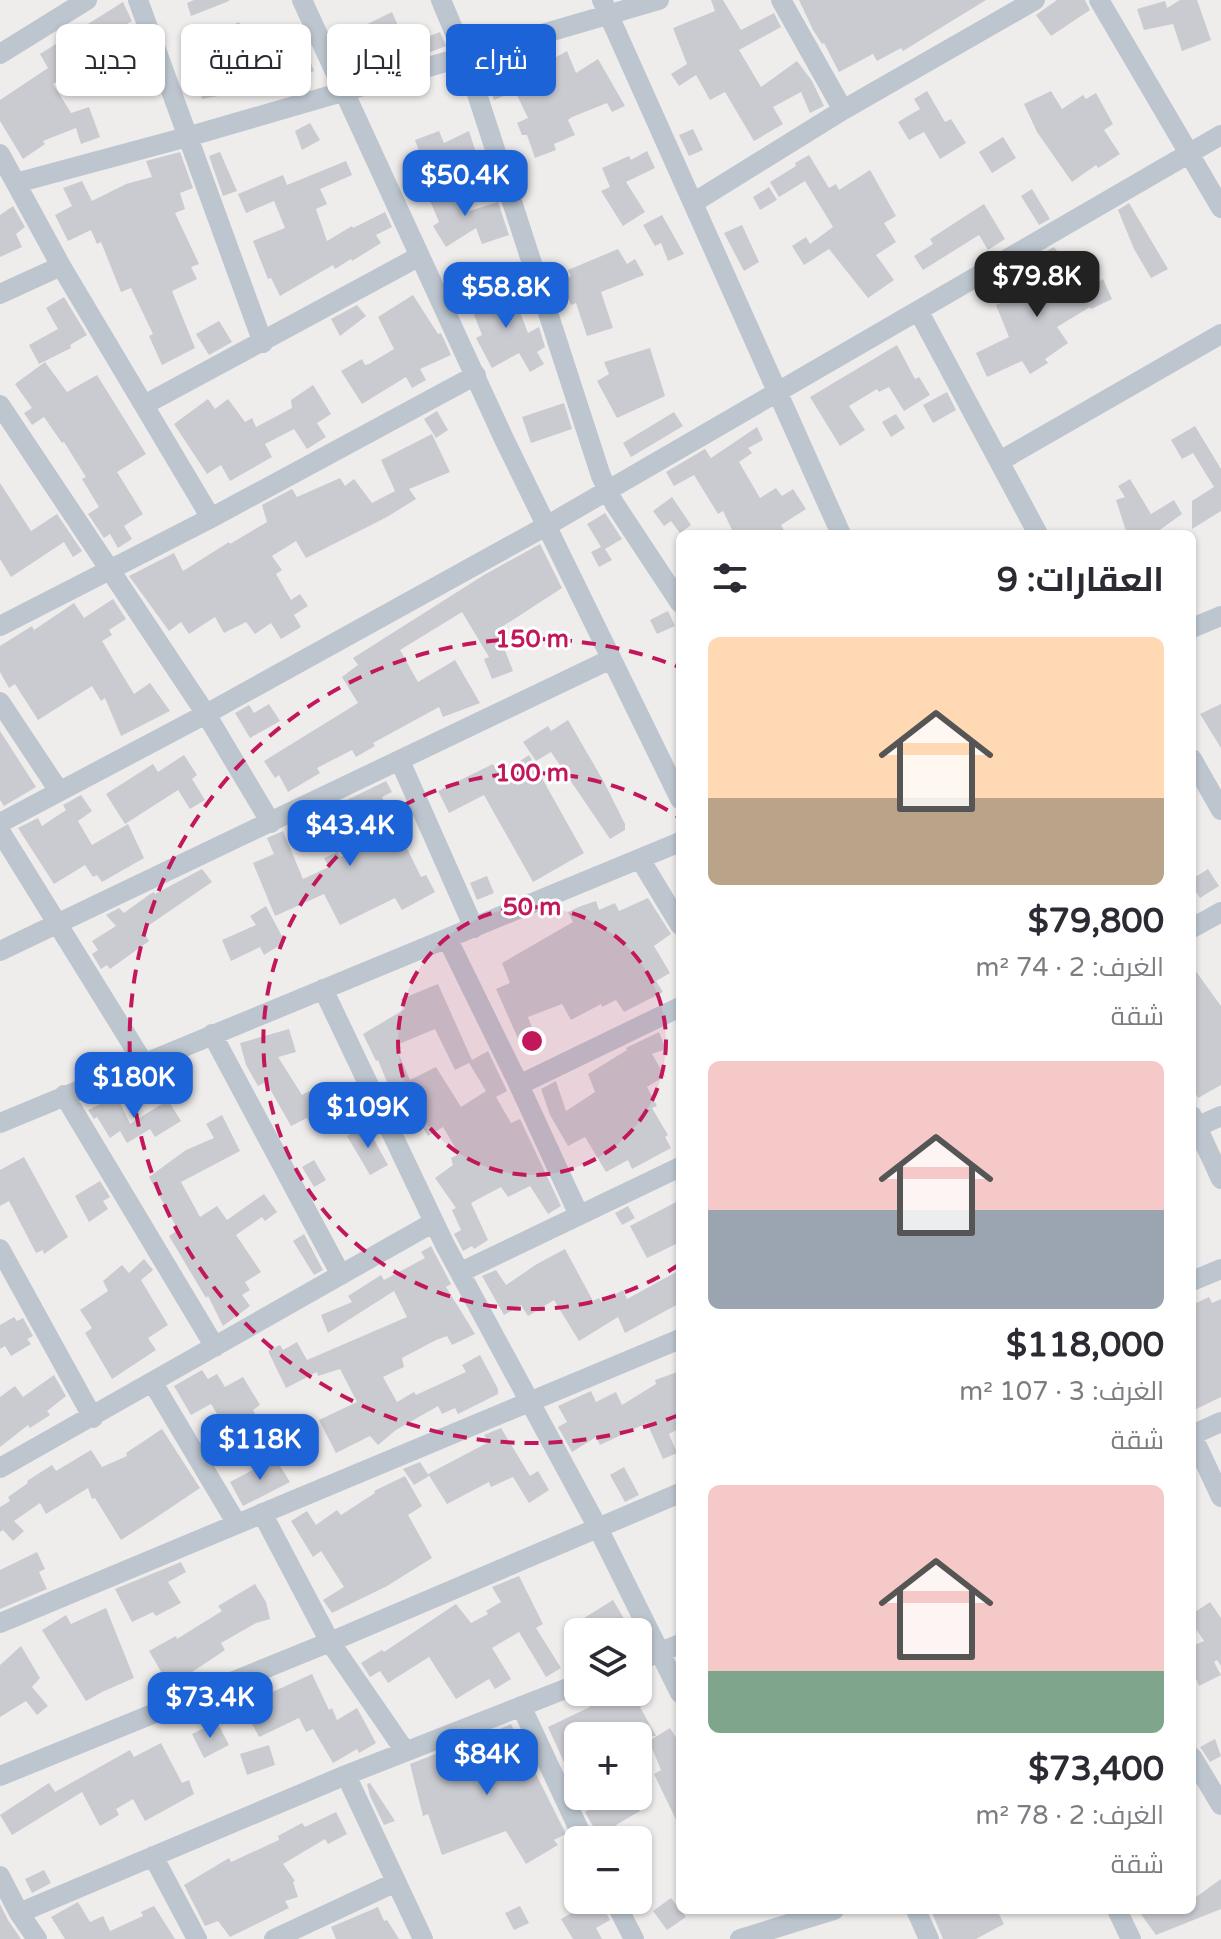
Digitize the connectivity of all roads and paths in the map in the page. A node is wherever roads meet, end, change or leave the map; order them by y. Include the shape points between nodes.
1 (87, 0) edge
2 (138, 0) edge
3 (302, 0) edge
4 (441, 0) edge
5 (659, 0) edge
6 (781, 0) edge
7 (1035, 0) edge
8 (1099, 0) edge
9 (605, 7) edge
10 (451, 24) edge
11 (556, 24) edge
12 (0, 54) edge
13 (327, 55) edge
14 (327, 96) edge
15 (345, 96) edge
16 (478, 96) edge
17 (843, 110) junction
18 (1221, 135) edge
19 (187, 137) junction
20 (0, 154) edge
21 (1189, 154) junction
22 (16, 183) junction
23 (693, 203) junction
24 (1221, 208) edge
25 (420, 256) junction
26 (61, 266) junction
27 (0, 294) edge
28 (919, 312) junction
29 (1221, 334) edge
30 (263, 343) junction
31 (476, 375) junction
32 (776, 391) junction
33 (0, 405) edge
34 (144, 405) junction
35 (1000, 461) junction
36 (607, 491) junction
37 (211, 518) junction
38 (548, 525) junction
39 (839, 530) edge
40 (1036, 530) edge
41 (110, 570) junction
42 (676, 597) edge
43 (1221, 616) edge
44 (0, 626) edge
45 (1196, 626) edge
46 (611, 659) junction
47 (0, 702) edge
48 (206, 714) junction
49 (400, 761) junction
50 (1196, 766) edge
51 (59, 791) junction
52 (676, 791) edge
53 (1221, 810) edge
54 (0, 823) edge
55 (271, 823) junction
56 (0, 831) edge
57 (676, 844) edge
58 (640, 859) junction
59 (1221, 912) edge
60 (676, 918) edge
61 (59, 923) junction
62 (1196, 926) edge
63 (474, 928) junction
64 (448, 940) junction
65 (0, 951) edge
66 (323, 989) junction
67 (676, 1009) edge
68 (212, 1034) junction
69 (143, 1062) junction
70 (519, 1085) junction
71 (64, 1095) junction
72 (1221, 1116) edge
73 (0, 1123) edge
74 (1196, 1123) edge
75 (1196, 1128) edge
76 (676, 1169) edge
77 (1221, 1179) edge
78 (579, 1215) junction
79 (434, 1222) junction
80 (0, 1249) edge
81 (1221, 1269) edge
82 (461, 1272) junction
83 (341, 1275) junction
84 (1196, 1279) edge
85 (9, 1288) edge
86 (676, 1341) edge
87 (215, 1347) junction
88 (153, 1383) junction
89 (530, 1403) junction
90 (93, 1418) junction
91 (1221, 1422) edge
92 (1196, 1433) edge
93 (1196, 1444) edge
94 (0, 1468) edge
95 (676, 1495) edge
96 (1221, 1497) edge
97 (262, 1513) junction
98 (237, 1524) junction
99 (597, 1526) junction
100 (0, 1623) edge
101 (330, 1642) junction
102 (676, 1646) edge
103 (660, 1653) junction
104 (652, 1656) edge
105 (676, 1685) edge
106 (564, 1689) edge
107 (521, 1706) junction
108 (405, 1751) junction
109 (1196, 1764) edge
110 (346, 1775) junction
111 (0, 1776) edge
112 (1207, 1782) edge
113 (1221, 1805) edge
114 (577, 1826) edge
115 (153, 1856) junction
116 (394, 1883) junction
117 (2, 1886) edge
118 (19, 1913) junction
119 (621, 1914) edge
120 (823, 1914) edge
121 (918, 1914) edge
122 (1119, 1914) edge
123 (797, 1924) edge
124 (37, 1939) edge
125 (197, 1939) edge
126 (274, 1939) edge
127 (423, 1939) edge
128 (634, 1939) edge
129 (740, 1939) edge
130 (929, 1939) edge
131 (1131, 1939) edge

1 - 12 street
2 - 19 street
3 - 13 street
4 - 10 street
5 - 9 street
6 - 17 street
7 - 17 street
8 - 21 street
9 - 11 street
9 - 23 street
14 - 19 street
15 - 25 street
16 - 36 street
17 - 23 street
18 - 21 street
19 - 22 street
19 - 30 street
20 - 22 street
21 - 24 street
21 - 28 street
22 - 26 street
23 - 32 street
25 - 30 street
25 - 31 street
26 - 27 street
26 - 34 street
28 - 32 street
28 - 35 street
29 - 35 street
30 - 34 street
31 - 37 street
31 - 38 street
32 - 36 street
32 - 39 street
33 - 41 street
34 - 37 street
35 - 40 street
36 - 38 street
36 - 42 street
37 - 41 street
38 - 46 street
38 - 48 street
41 - 44 street
41 - 48 street
43 - 45 street
46 - 49 street
46 - 52 street
47 - 51 street
48 - 51 street
48 - 55 street
49 - 55 street
49 - 63 street
50 - 53 street
51 - 54 street
55 - 61 street
56 - 61 street
57 - 58 street
58 - 60 street
58 - 63 street
59 - 62 street
61 - 65 street
61 - 69 street
63 - 64 street
64 - 66 street
64 - 70 street
66 - 68 street
66 - 79 street
67 - 70 street
68 - 69 street
68 - 83 street
69 - 71 street
70 - 78 street
71 - 73 street
71 - 87 street
72 - 74 street
75 - 77 street
76 - 78 street
78 - 82 street
79 - 82 street
79 - 83 street
80 - 85 street
81 - 84 street
82 - 89 street
83 - 87 street
85 - 90 street
86 - 89 street
87 - 88 street
88 - 90 street
88 - 98 street
89 - 97 street
89 - 99 street
90 - 94 street
91 - 92 street
93 - 96 street
95 - 99 street
97 - 98 street
97 - 101 street
98 - 100 street
99 - 101 street
99 - 103 street
101 - 108 street
101 - 111 street
102 - 103 street
103 - 104 street
103 - 105 street
106 - 107 street
107 - 108 street
107 - 114 street
108 - 110 street
109 - 112 street
110 - 115 street
110 - 116 street
112 - 113 street
115 - 118 street
115 - 125 street
116 - 126 street
116 - 127 street
117 - 118 street
118 - 124 street
119 - 128 street
120 - 123 street
121 - 130 street
122 - 131 street
123 - 129 street

